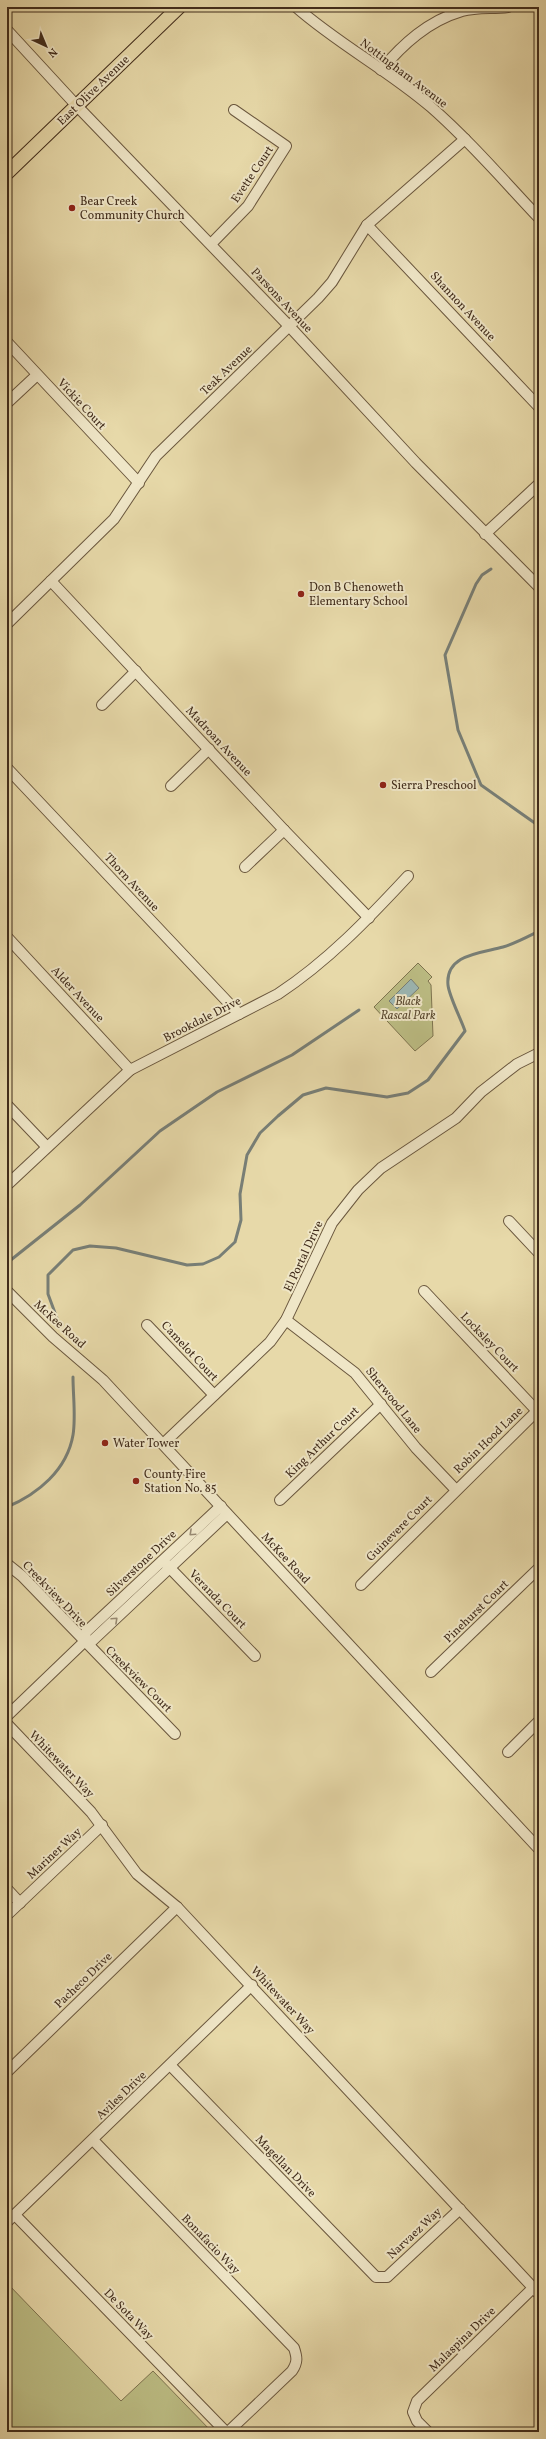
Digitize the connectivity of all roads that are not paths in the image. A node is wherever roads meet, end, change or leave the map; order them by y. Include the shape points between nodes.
1 (179, 7) edge
2 (296, 7) edge
3 (508, 7) edge
4 (7, 30) edge
5 (381, 70) junction
6 (77, 106) junction
7 (234, 110) dead end
8 (465, 139) junction
9 (7, 173) edge
10 (539, 218) edge
11 (367, 225) junction
12 (211, 244) junction
13 (289, 326) junction
14 (7, 342) edge
15 (37, 375) junction
16 (7, 403) edge
17 (539, 407) edge
18 (139, 483) junction
19 (539, 484) edge
20 (485, 534) junction
21 (51, 581) junction
22 (539, 587) edge
23 (7, 624) edge
24 (136, 671) junction
25 (102, 705) dead end
26 (209, 749) junction
27 (7, 768) edge
28 (171, 786) dead end
29 (284, 830) junction
30 (245, 867) dead end
31 (408, 876) dead end
32 (369, 918) junction
33 (7, 937) edge
34 (239, 1014) junction
35 (539, 1053) edge
36 (130, 1070) junction
37 (7, 1105) edge
38 (47, 1147) junction
39 (7, 1185) edge
40 (509, 1221) dead end
41 (539, 1253) edge
42 (7, 1291) edge
43 (424, 1291) dead end
44 (286, 1320) junction
45 (147, 1325) dead end
46 (214, 1395) junction
47 (381, 1404) junction
48 (538, 1410) edge
49 (163, 1444) junction
50 (456, 1490) junction
51 (280, 1500) dead end
52 (224, 1510) junction
53 (163, 1560) junction
54 (7, 1564) edge
55 (170, 1568) junction
56 (539, 1568) edge
57 (361, 1585) dead end
58 (84, 1642) junction
59 (255, 1656) dead end
60 (431, 1672) dead end
61 (7, 1716) edge
62 (539, 1721) edge
63 (7, 1724) edge
64 (175, 1734) dead end
65 (508, 1752) dead end
66 (102, 1825) junction
67 (539, 1849) edge
68 (7, 1889) edge
69 (20, 1903) junction
70 (177, 1907) junction
71 (7, 1915) edge
72 (252, 1985) junction
73 (170, 2065) junction
74 (7, 2072) edge
75 (93, 2140) junction
76 (460, 2209) junction
77 (15, 2215) junction
78 (7, 2222) edge
79 (387, 2277) joint
80 (536, 2291) edge
81 (227, 2432) edge
82 (428, 2432) edge

1 - 6 main road, East Olive Avenue
2 - 5 street, Nottingham Avenue via 336,40
3 - 5 street via 463,11 442,19 400,48
4 - 6 street, Parsons Avenue
5 - 8 street, Nottingham Avenue via 430,106
6 - 9 main road, East Olive Avenue
6 - 12 street, Parsons Avenue
7 - 12 street, Evette Court via 286,146 248,206
8 - 10 street, Nottingham Avenue
8 - 11 street, Teak Avenue
11 - 13 street, Teak Avenue via 332,282
11 - 17 street, Shannon Avenue
12 - 13 street, Parsons Avenue
13 - 18 street, Teak Avenue via 156,456
13 - 20 street, Parsons Avenue
14 - 15 street, Vickie Court
15 - 16 street
15 - 18 street, Vickie Court
18 - 21 street, Teak Avenue via 126,505 107,527
19 - 20 street
20 - 22 street, Parsons Avenue
21 - 23 street, Teak Avenue
21 - 24 street, Madroan Avenue
24 - 25 street
24 - 26 street, Madroan Avenue
26 - 28 street
26 - 29 street, Madroan Avenue
27 - 34 street, Thorn Avenue
29 - 30 street
29 - 32 street, Madroan Avenue
31 - 32 street, Brookdale Drive
32 - 34 street, Brookdale Drive via 316,968 278,994
33 - 36 street, Alder Avenue
34 - 36 street, Brookdale Drive
35 - 44 street, El Portal Drive via 517,1064 481,1092 456,1118 380,1168 358,1190 332,1223
36 - 38 street, Brookdale Drive
37 - 38 street
38 - 39 street, Brookdale Drive
40 - 41 street
42 - 49 street, McKee Road via 53,1338 97,1375
43 - 48 street, Locksley Court
44 - 46 street, El Portal Drive via 259,1353
44 - 47 street, Sherwood Lane via 355,1372
45 - 46 street, Camelot Court
46 - 49 street, El Portal Drive
47 - 50 street, Sherwood Lane via 416,1448
47 - 51 street, King Arthur Court
48 - 50 street, Robin Hood Lane
49 - 52 street, McKee Road
50 - 57 street, Guinevere Court
52 -> 53 street, Silverstone Drive
52 - 55 street, Silverstone Drive
52 - 67 street, McKee Road
53 - 55 street, Veranda Court
53 - 58 street, Silverstone Drive via 86,1632
54 - 58 street, Creekview Drive via 22,1576
58 -> 55 street, Silverstone Drive via 92,1641
55 - 59 street, Veranda Court
56 - 60 street, Pinehurst Court
58 - 61 street, Silverstone Drive
58 - 64 street, Creekview Court
62 - 65 street
63 - 66 street, Whitewater Way
66 - 69 street, Mariner Way
66 - 70 street, Whitewater Way via 137,1874
68 - 69 street
69 - 71 street, Mariner Way
70 - 72 street, Whitewater Way
70 - 74 street, Pacheco Drive
72 - 73 street, Aviles Drive
72 - 76 street, Whitewater Way
73 - 75 street, Aviles Drive
73 - 79 street, Magellan Drive via 376,2277
75 - 77 street, Aviles Drive
75 - 81 street, Bonafacio Way via 294,2348 297,2356 292,2371
76 - 79 street, Narvaez Way
76 - 80 street, Whitewater Way
77 - 78 street, Aviles Drive
77 - 81 street, De Sota Way
80 - 82 street, Malaspina Drive via 417,2401 413,2412 417,2421

